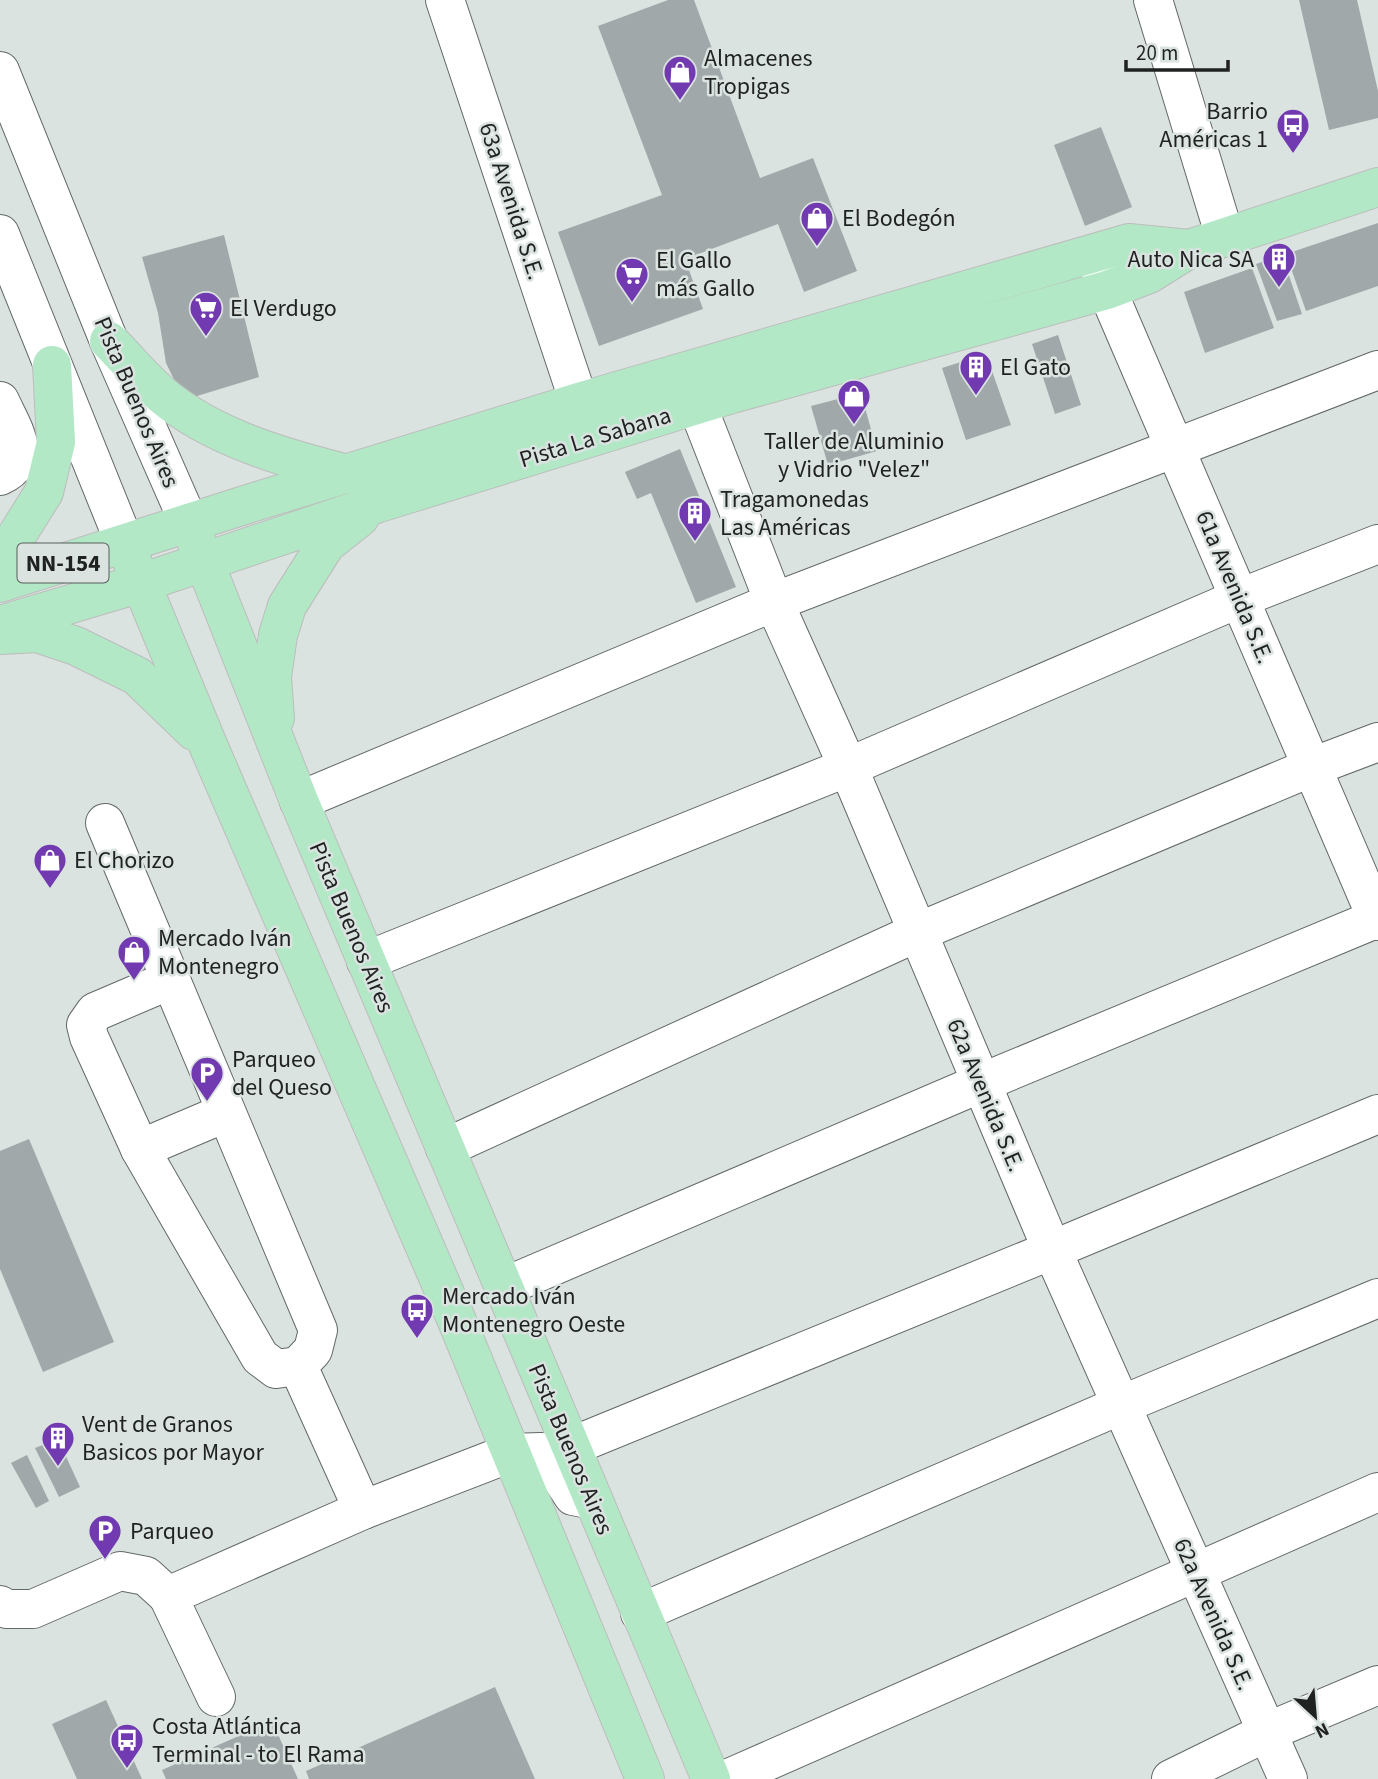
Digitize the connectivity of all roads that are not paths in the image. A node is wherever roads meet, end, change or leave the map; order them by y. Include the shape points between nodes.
1 (445, 0) edge
2 (1153, 0) edge
3 (0, 71) edge
4 (1378, 187) edge
5 (0, 234) edge
6 (1225, 237) junction
7 (1189, 249) junction
8 (1095, 253) junction
9 (1107, 290) junction
10 (12, 302) edge
11 (110, 341) junction
12 (52, 365) junction
13 (1378, 370) edge
14 (0, 401) edge
15 (579, 402) junction
16 (696, 405) junction
17 (1176, 449) junction
18 (348, 474) junction
19 (0, 475) edge
20 (379, 503) junction
21 (189, 523) junction
22 (125, 544) junction
23 (1378, 544) edge
24 (0, 562) edge
25 (205, 562) junction
26 (0, 583) edge
27 (141, 583) junction
28 (1240, 598) junction
29 (774, 602) junction
30 (0, 625) edge
31 (0, 635) edge
32 (1378, 741) edge
33 (208, 745) junction
34 (277, 747) junction
35 (848, 767) junction
36 (1312, 767) junction
37 (299, 801) junction
38 (105, 823) dead end
39 (1378, 919) edge
40 (918, 932) junction
41 (366, 961) junction
42 (170, 980) junction
43 (981, 1083) junction
44 (225, 1113) junction
45 (1378, 1114) edge
46 (445, 1148) junction
47 (140, 1149) junction
48 (1052, 1250) junction
49 (504, 1287) junction
50 (1378, 1298) edge
51 (298, 1366) junction
52 (1121, 1405) junction
53 (570, 1447) junction
54 (510, 1453) junction
55 (1378, 1492) edge
56 (593, 1500) junction
57 (363, 1510) junction
58 (1196, 1573) junction
59 (168, 1596) junction
60 (0, 1605) edge
61 (640, 1613) junction
62 (1378, 1685) edge
63 (216, 1696) dead end
64 (1267, 1732) junction
65 (645, 1779) edge
66 (711, 1779) edge
67 (727, 1779) edge
68 (1171, 1779) edge
69 (1288, 1779) edge

1 - 15 street, 63a Avenida S.E.
2 - 6 street
3 - 11 street, Pista Buenos Aires
4 - 6 main road, Pista La Sabana
5 - 10 street
6 - 7 main road, Pista La Sabana
7 - 8 main road, Pista La Sabana via 1129,243
7 - 9 main road, Pista La Sabana via 1149,274
8 - 9 street, 61a Avenida S.E.
8 - 15 main road, Pista La Sabana
9 - 16 main road, Pista La Sabana
9 - 17 street, 61a Avenida S.E.
10 - 12 street
11 - 18 main road via 185,412 257,449
11 - 21 street, Pista Buenos Aires
12 - 22 street
12 - 24 main road via 56,442 44,492
13 - 17 street
14 - 19 street via 20,447 12,470
15 - 18 main road, Pista La Sabana
16 - 20 main road, Pista La Sabana
16 - 29 street, 62a Avenida S.E.
17 - 28 street, 61a Avenida S.E.
17 - 29 street
18 - 21 main road, Pista La Sabana
20 - 25 main road, Pista La Sabana
20 - 34 main road via 327,544 287,606 272,677
21 - 22 main road, Pista La Sabana
21 - 25 main road, Pista Buenos Aires
22 - 26 main road, Pista La Sabana / NN-154
22 - 27 main road
23 - 28 street
25 - 27 main road, Pista La Sabana
25 - 34 main road, Pista Buenos Aires
27 - 30 main road, Pista La Sabana
27 - 33 main road
28 - 35 street
28 - 36 street, 61a Avenida S.E.
29 - 35 street, 62a Avenida S.E.
29 - 37 street
31 - 33 main road via 37,634 76,646 137,676
32 - 36 street
33 - 54 main road
34 - 37 main road, Pista Buenos Aires
35 - 40 street, 62a Avenida S.E.
35 - 41 street
36 - 39 street, 61a Avenida S.E.
36 - 40 street
37 - 41 main road, Pista Buenos Aires
38 - 42 street
39 - 43 street
40 - 43 street, 62a Avenida S.E.
40 - 46 street
41 - 46 main road, Pista Buenos Aires
42 - 44 street
42 - 47 street via 95,1012 86,1025
43 - 48 street, 62a Avenida S.E.
43 - 49 street
44 - 47 street
44 - 51 street via 318,1330 313,1350
45 - 48 street
46 - 49 main road, Pista Buenos Aires
47 - 51 street via 260,1357 276,1369
48 - 52 street, 62a Avenida S.E.
48 - 53 street
49 - 53 main road, Pista Buenos Aires
50 - 52 street
51 - 57 street
52 - 58 street, 62a Avenida S.E.
52 - 61 street
53 - 56 main road, Pista Buenos Aires
54 - 56 street via 541,1452 573,1496
54 - 57 street
54 - 65 main road
55 - 58 street
56 - 61 main road, Pista Buenos Aires
57 - 59 street
58 - 64 street, 62a Avenida S.E.
58 - 67 street
59 - 60 street via 146,1576 120,1572 33,1609
59 - 63 street
61 - 66 main road, Pista Buenos Aires
62 - 64 street
64 - 68 street
64 - 69 street, 62a Avenida S.E.

